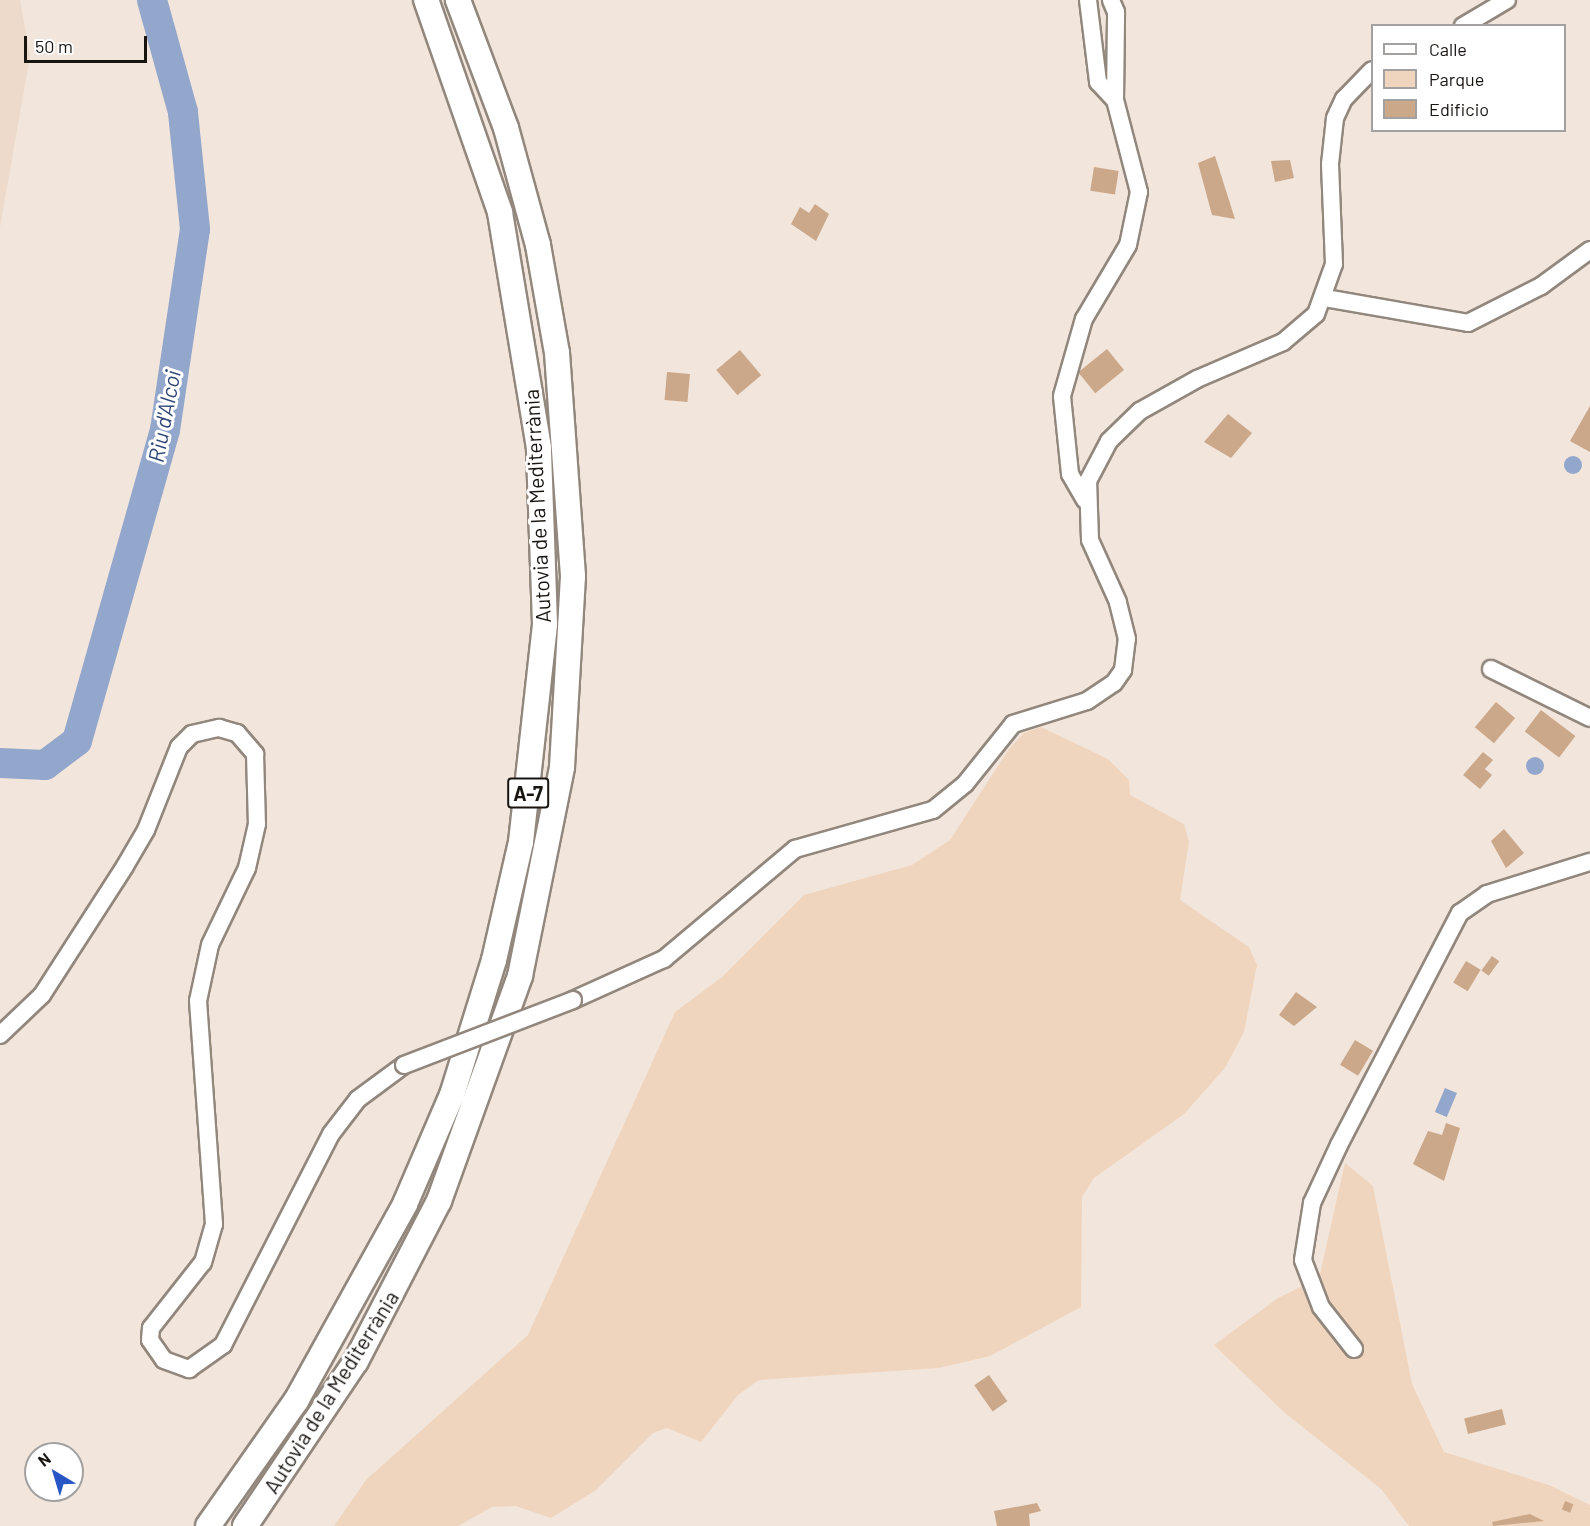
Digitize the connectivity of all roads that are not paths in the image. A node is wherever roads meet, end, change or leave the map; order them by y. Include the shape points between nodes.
1 (426, 0) edge
2 (458, 0) edge
3 (1088, 0) edge
4 (1111, 0) edge
5 (1507, 0) edge
6 (1466, 24) edge
7 (1371, 71) edge
8 (1115, 100) junction
9 (1590, 250) edge
10 (1325, 298) junction
11 (1085, 500) junction
12 (1491, 669) dead end
13 (1590, 718) edge
14 (1590, 862) edge
15 (0, 1035) edge
16 (1354, 1349) dead end
17 (208, 1526) edge
18 (244, 1526) edge

1 - 17 highway, Autovia de la Mediterrània / A-7 via 500,212 536,426 545,624 521,842 494,960 452,1095 405,1204 296,1401
2 - 18 highway, Autovia de la Mediterrània / A-7 via 509,138 538,246 557,353 573,576 562,767 520,976 439,1201 356,1360
3 - 8 street via 1098,82
4 - 8 street via 1116,12
5 - 6 street
7 - 10 street via 1344,99 1335,118 1330,164 1334,264
8 - 11 street via 1139,192 1128,245 1084,319 1062,396 1070,474
9 - 10 street via 1541,286 1468,322
10 - 11 street via 1302,329 1283,342 1197,379 1124,424 1096,461
11 - 15 street, bridge via 1090,540 1125,622 1126,654 1114,683 1087,701 1013,724 965,783 933,810 795,849 664,959 573,1000 404,1065 358,1099 331,1134 223,1345 189,1370 164,1360 150,1340 151,1328 203,1262 214,1224 198,1001 210,945 247,868 257,824 255,754 237,733 219,728 192,734 179,747 146,830 125,866 42,995
12 - 13 street
14 - 16 street via 1488,894 1461,913 1339,1144 1312,1203 1303,1260 1321,1307

